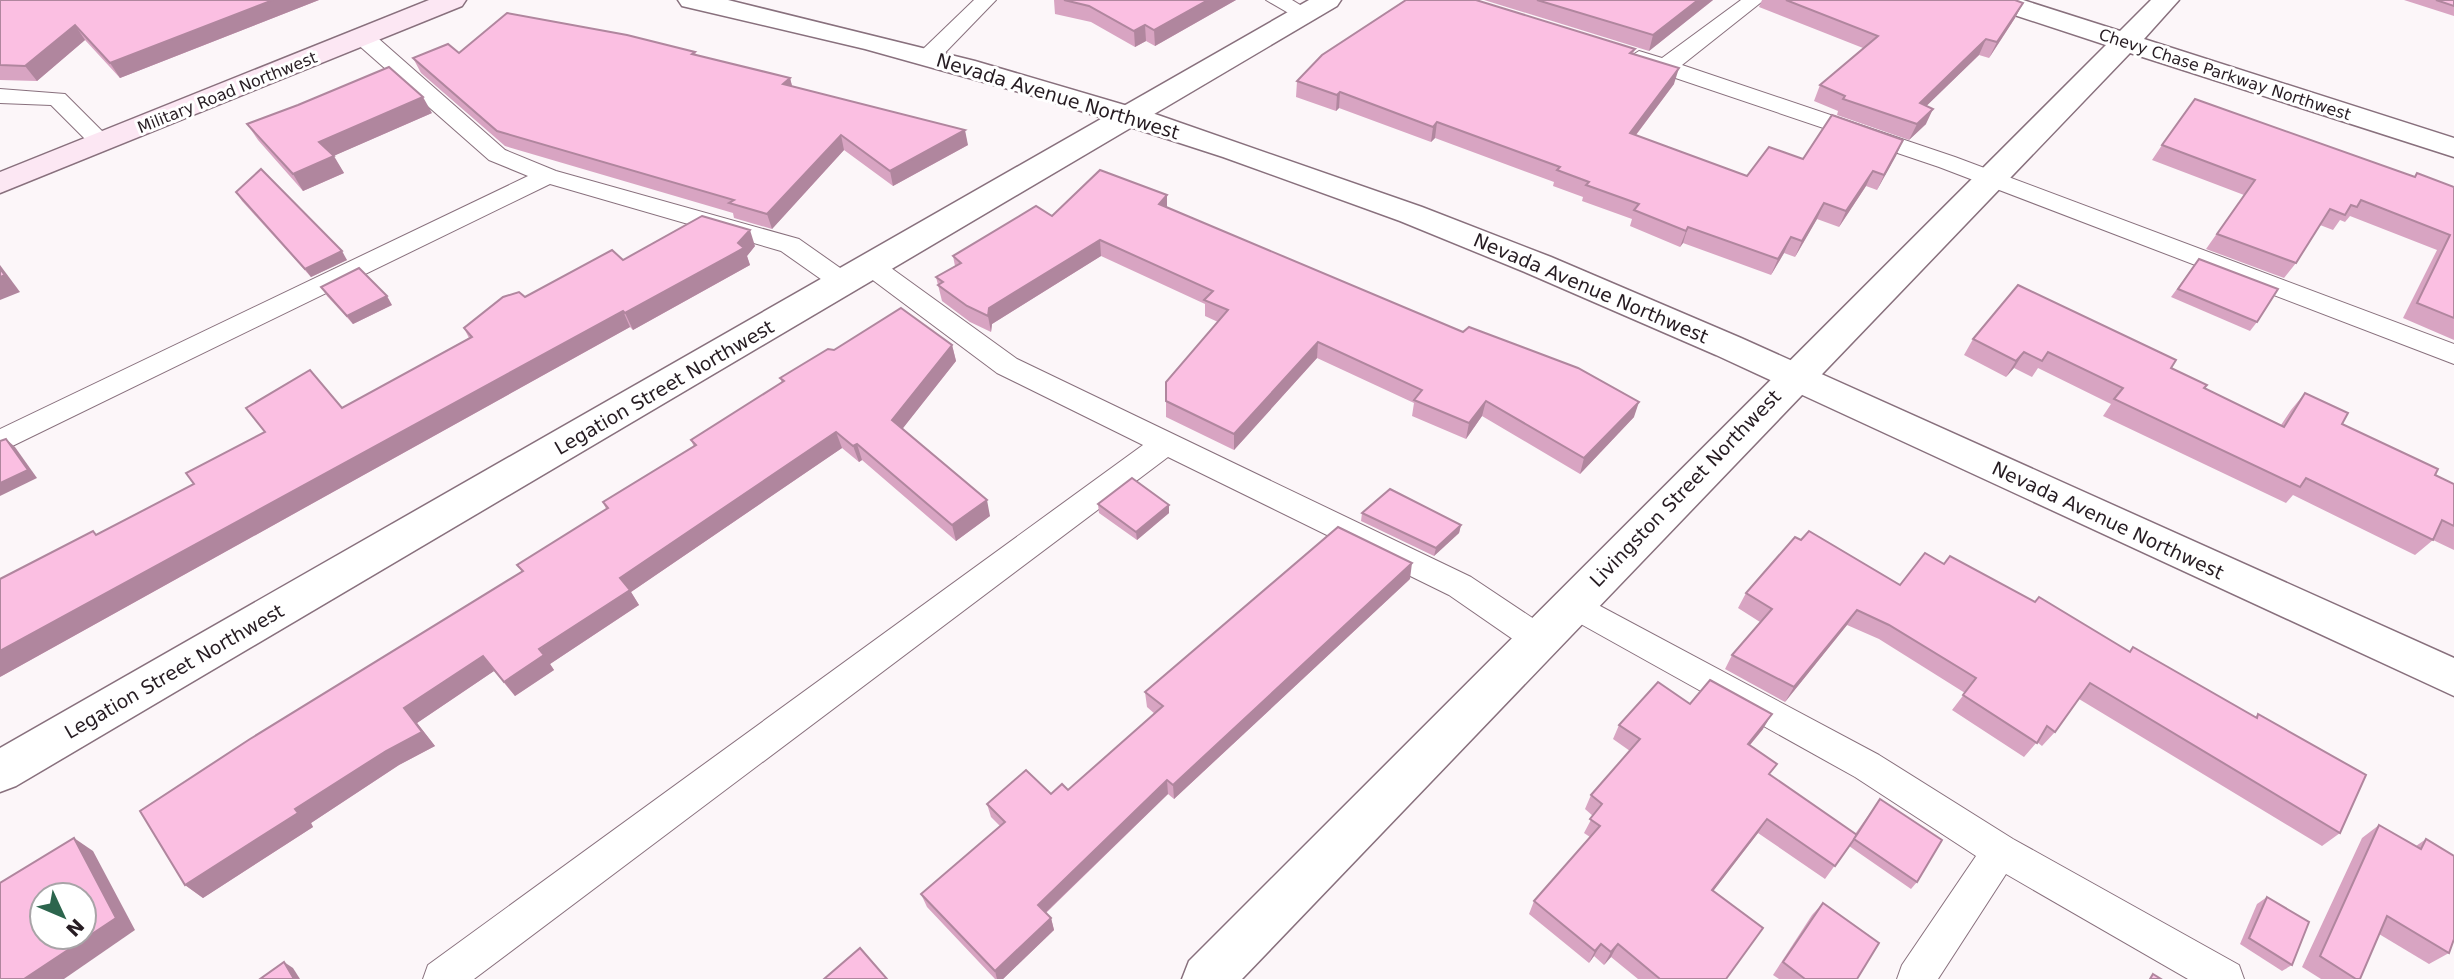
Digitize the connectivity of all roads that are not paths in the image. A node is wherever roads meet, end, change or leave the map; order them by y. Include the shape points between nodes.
1 (453, 0) edge
2 (691, 0) edge
3 (986, 0) edge
4 (1754, 0) edge
5 (1996, 0) edge
6 (2166, 0) edge
7 (1303, 5) edge
8 (363, 37) junction
9 (2125, 42) junction
10 (1615, 51) edge
11 (928, 57) junction
12 (1666, 66) junction
13 (0, 96) edge
14 (1130, 116) junction
15 (101, 142) junction
16 (2454, 148) edge
17 (548, 176) junction
18 (1990, 178) junction
19 (0, 183) edge
20 (858, 275) junction
21 (2454, 354) edge
22 (1795, 376) junction
23 (0, 441) edge
24 (1168, 442) junction
25 (1572, 604) junction
26 (1538, 639) junction
27 (2454, 678) edge
28 (0, 772) edge
29 (2000, 851) junction
30 (442, 979) edge
31 (1207, 979) edge
32 (1916, 979) edge
33 (2225, 979) edge

1 - 8 main road, Military Road Northwest
2 - 11 street, Nevada Avenue Northwest
3 - 11 lane
4 - 12 lane
5 - 9 street, Chevy Chase Parkway Northwest
6 - 9 street, Livingston Street Northwest
7 - 14 street, Legation Street Northwest
8 - 15 main road, Military Road Northwest
8 - 17 lane via 497,155
9 - 16 street, Chevy Chase Parkway Northwest
9 - 18 street, Livingston Street Northwest
10 - 12 lane
11 - 14 street, Nevada Avenue Northwest
12 - 18 lane
13 - 15 lane via 57,99
14 - 20 street, Legation Street Northwest
14 - 22 street, Nevada Avenue Northwest via 1414,215 1601,290
15 - 19 main road, Military Road Northwest
17 - 20 lane via 790,245
17 - 23 lane
18 - 21 lane
18 - 22 street, Livingston Street Northwest
20 - 24 lane via 1007,366
20 - 28 street, Legation Street Northwest
22 - 25 street, Livingston Street Northwest
22 - 27 street, Nevada Avenue Northwest
24 - 26 lane via 1460,586
24 - 30 lane
25 - 26 street, Livingston Street Northwest
25 - 29 lane via 1867,766
26 - 31 street, Livingston Street Northwest
29 - 32 lane
29 - 33 lane

